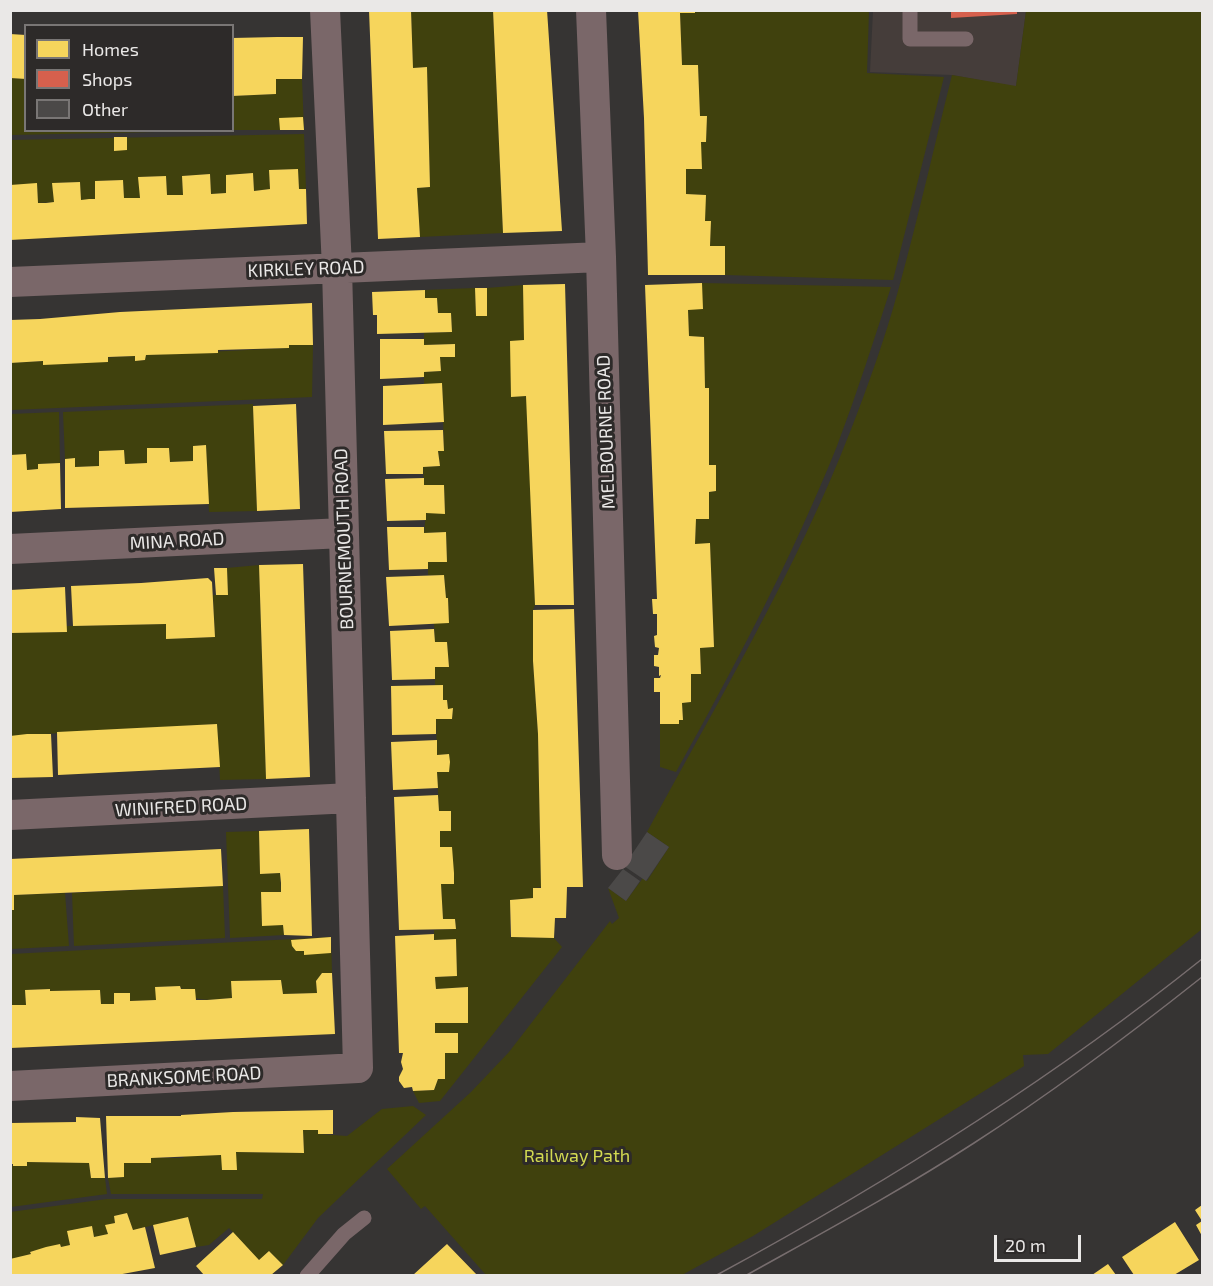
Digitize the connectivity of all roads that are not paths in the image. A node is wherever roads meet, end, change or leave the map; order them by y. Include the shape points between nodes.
1 (325, 10) edge
2 (591, 10) edge
3 (910, 10) edge
4 (966, 39) dead end
5 (601, 257) junction
6 (337, 268) junction
7 (10, 282) edge
8 (344, 533) junction
9 (10, 549) edge
10 (351, 798) junction
11 (10, 815) edge
12 (617, 855) dead end
13 (358, 1068) joint
14 (10, 1086) edge
15 (364, 1218) dead end
16 (307, 1275) edge

1 - 6 street, BOURNEMOUTH ROAD
2 - 5 street, MELBOURNE ROAD
3 - 4 lane via 910,39
5 - 6 street, KIRKLEY ROAD
5 - 12 street, MELBOURNE ROAD
6 - 7 street, KIRKLEY ROAD
6 - 8 street, BOURNEMOUTH ROAD
8 - 9 street, MINA ROAD
8 - 10 street, BOURNEMOUTH ROAD
10 - 11 street, WINIFRED ROAD
10 - 13 street, BOURNEMOUTH ROAD
13 - 14 street, BRANKSOME ROAD
15 - 16 lane

